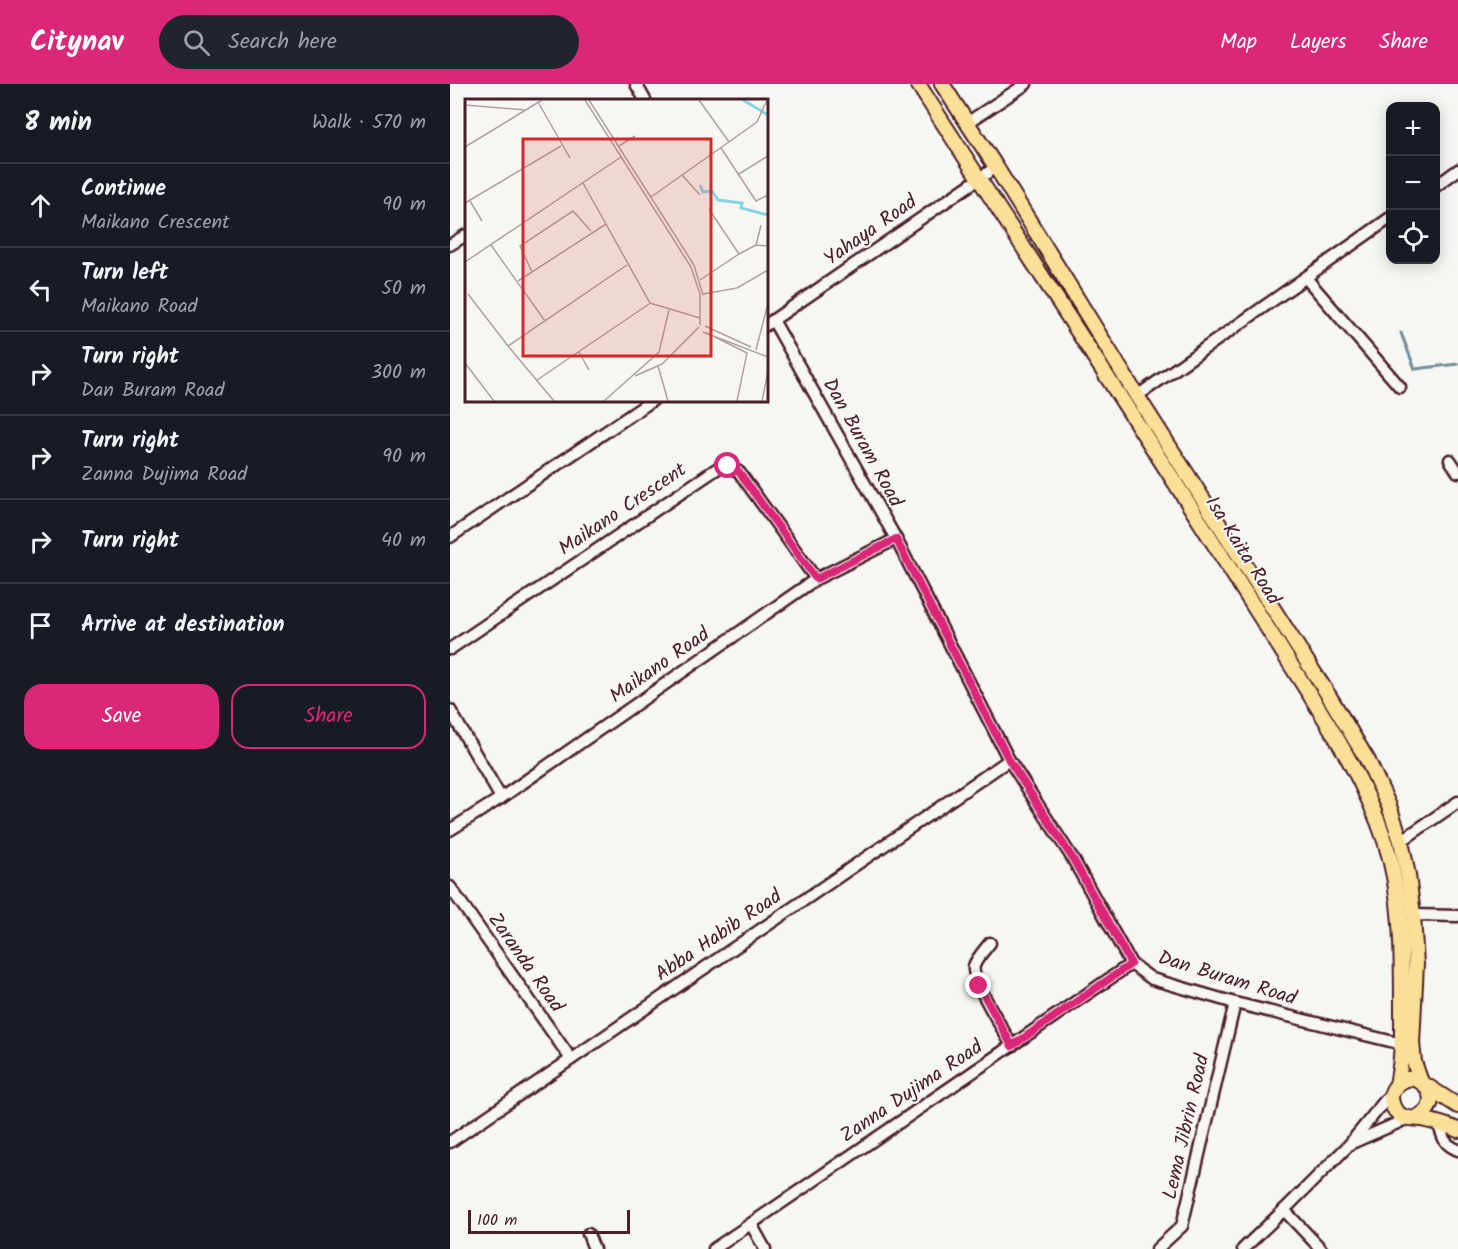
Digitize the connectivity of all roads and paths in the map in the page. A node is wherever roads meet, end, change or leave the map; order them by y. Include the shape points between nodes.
1 (636, 84) edge
2 (918, 84) edge
3 (942, 84) edge
4 (1026, 84) edge
5 (644, 99) edge
6 (967, 123) junction
7 (996, 167) junction
8 (1458, 170) edge
9 (978, 178) junction
10 (1440, 183) edge
11 (1386, 221) edge
12 (465, 236) edge
13 (450, 244) edge
14 (1306, 278) junction
15 (770, 322) edge
16 (1400, 387) dead end
17 (1137, 396) junction
18 (650, 402) edge
19 (1450, 460) dead end
20 (1458, 472) edge
21 (450, 537) edge
22 (896, 539) junction
23 (816, 579) junction
24 (450, 649) edge
25 (1329, 696) junction
26 (1316, 704) junction
27 (450, 710) edge
28 (1009, 760) junction
29 (501, 798) junction
30 (1458, 802) edge
31 (450, 830) edge
32 (1401, 840) junction
33 (450, 886) edge
34 (1413, 915) junction
35 (1458, 916) edge
36 (990, 943) dead end
37 (1131, 964) junction
38 (1235, 1003) junction
39 (1402, 1044) junction
40 (1012, 1046) junction
41 (571, 1059) junction
42 (1424, 1084) junction
43 (1395, 1088) junction
44 (1458, 1106) edge
45 (1412, 1118) junction
46 (1438, 1122) junction
47 (1458, 1130) edge
48 (450, 1142) edge
49 (1349, 1144) junction
50 (1458, 1150) edge
51 (1284, 1210) junction
52 (751, 1224) junction
53 (588, 1234) dead end
54 (594, 1249) edge
55 (714, 1249) edge
56 (765, 1249) edge
57 (1158, 1249) edge
58 (1243, 1249) edge
59 (1321, 1249) edge

1 - 5 street
2 - 9 main road, Isa Kaita Road
3 - 6 main road, Isa Kaita Road
4 - 6 street
6 - 7 main road, Isa Kaita Road
7 - 9 street, Yahaya Road
7 - 17 main road, Isa Kaita Road
8 - 10 street
9 - 15 street, Yahaya Road
9 - 26 main road, Isa Kaita Road
11 - 14 street
12 - 13 street
14 - 16 street
14 - 17 street
15 - 22 street, Dan Buram Road
17 - 25 main road, Isa Kaita Road
18 - 21 street
19 - 20 street
22 - 23 street, Maikano Road
22 - 28 street, Dan Buram Road
23 - 24 street, Maikano Crescent via 739,472 728,466 718,468
23 - 29 street, Maikano Road
25 - 26 main road
25 - 32 main road, Isa Kaita Road via 1368,761
26 - 39 main road, Isa Kaita Road via 1354,768 1385,843 1399,914
27 - 29 street
28 - 37 street, Dan Buram Road via 1073,859
28 - 41 street, Abba Habib Road
29 - 31 street, Maikano Road
30 - 32 street
32 - 34 main road, Isa Kaita Road
33 - 41 street, Zaranda Road
34 - 35 street
34 - 42 main road, Isa Kaita Road via 1416,964 1412,1043 1414,1062
36 - 40 street via 974,966 974,975
37 - 38 street, Dan Buram Road via 1152,979
37 - 40 street, Zanna Dujima Road
38 - 39 street, Dan Buram Road
38 - 57 street, Lema Jibrin Road via 1182,1227
39 - 43 main road, Isa Kaita Road
40 - 52 street, Zanna Dujima Road
41 - 48 street, Abba Habib Road
42 - 43 main road via 1409,1079
42 - 44 main road
42 - 45 main road via 1430,1092 1430,1105 1422,1115
43 - 45 main road via 1394,1109 1403,1117
43 - 49 street
45 - 46 main road
45 - 49 street
46 - 47 main road
46 - 50 street via 1444,1142
49 - 51 street
51 - 58 street
51 - 59 street
52 - 55 street, Zanna Dujima Road
52 - 56 street
53 - 54 street

